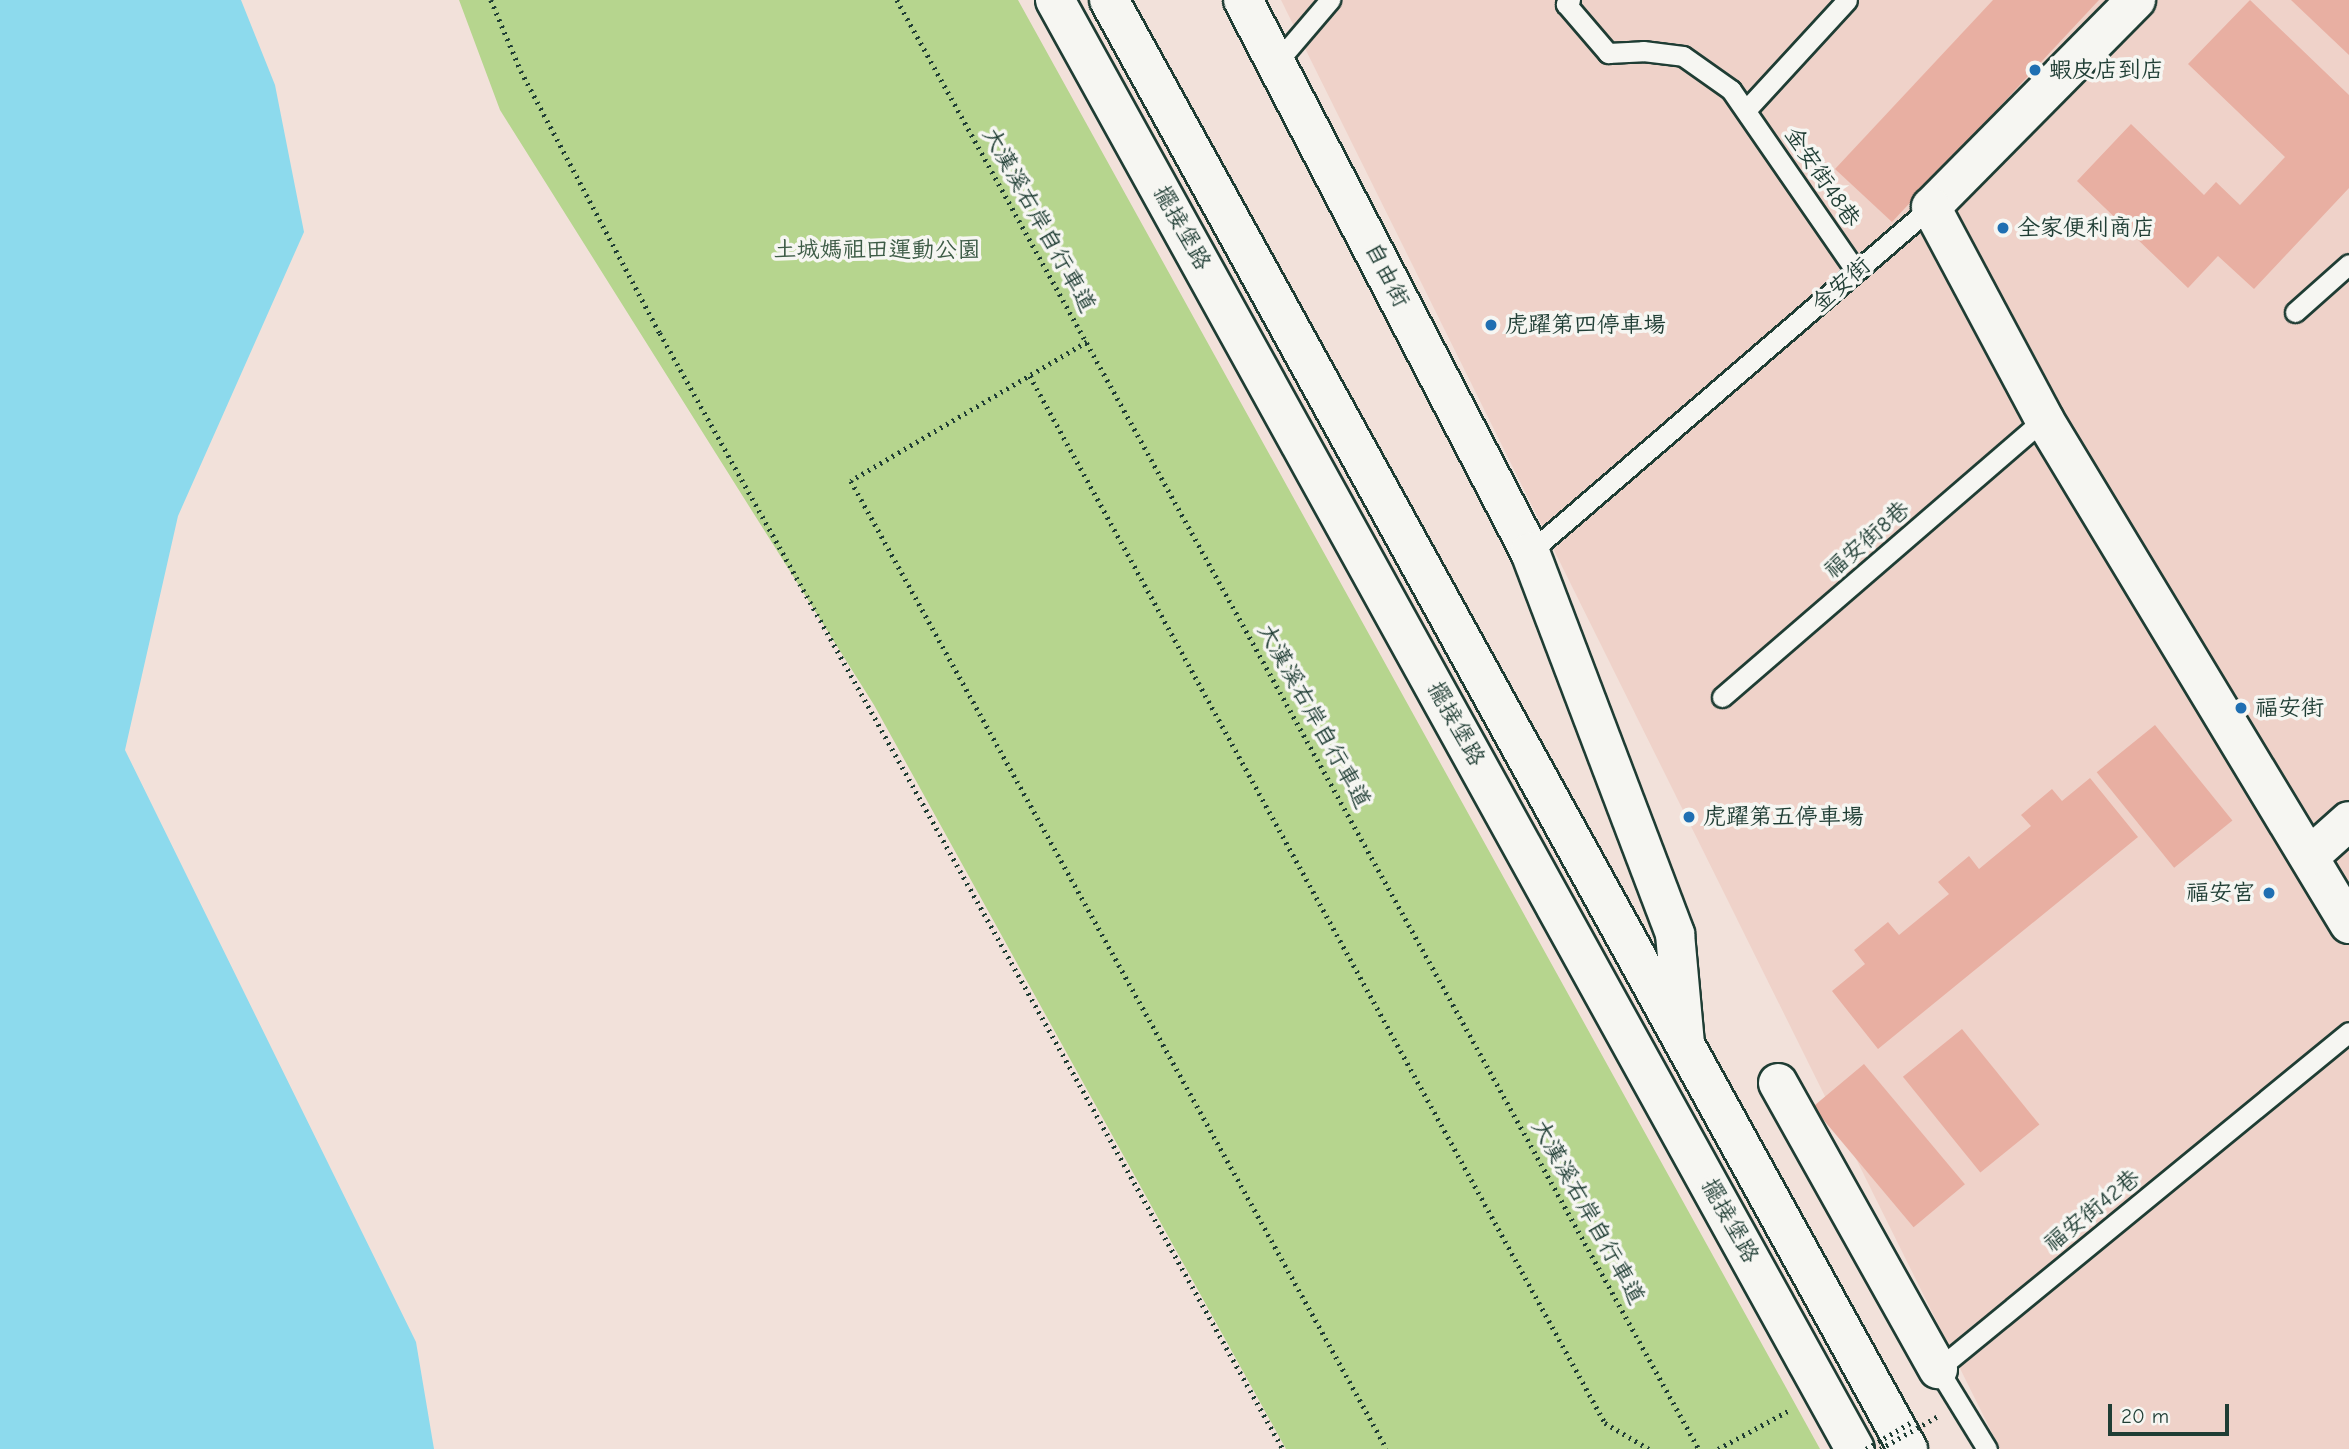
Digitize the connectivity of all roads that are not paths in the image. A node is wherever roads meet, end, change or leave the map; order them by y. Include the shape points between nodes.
1 (1055, 0) edge
2 (1109, 0) edge
3 (1243, 0) edge
4 (1330, 0) edge
5 (1570, 0) edge
6 (1847, 0) edge
7 (2136, 0) edge
8 (1277, 62) junction
9 (1746, 110) junction
10 (1931, 207) junction
11 (2349, 264) edge
12 (1856, 271) junction
13 (2295, 312) dead end
14 (2044, 419) junction
15 (1530, 552) junction
16 (1722, 697) dead end
17 (2349, 821) edge
18 (2310, 856) junction
19 (2349, 924) edge
20 (2349, 1032) edge
21 (1685, 1043) junction
22 (1777, 1083) dead end
23 (1938, 1369) junction
24 (1909, 1436) edge
25 (1856, 1449) edge
26 (1987, 1449) edge

1 - 25 street, 擺接堡路
2 - 21 street, 擺接堡路
3 - 8 street, 自由街
4 - 8 lane
5 - 9 lane, 金安街48巷 via 1566,4 1608,53 1683,56 1731,90
6 - 9 lane
7 - 10 street, 金安街
8 - 15 street, 自由街
9 - 12 lane, 金安街48巷
10 - 12 lane, 金安街
10 - 14 street
11 - 13 lane
12 - 15 lane, 金安街
14 - 16 lane, 福安街8巷
14 - 18 street
15 - 21 street, 自由街 via 1675,934
17 - 18 street
18 - 19 street
20 - 23 lane, 福安街42巷
21 - 24 street, 擺接堡路
22 - 23 street
23 - 26 lane

